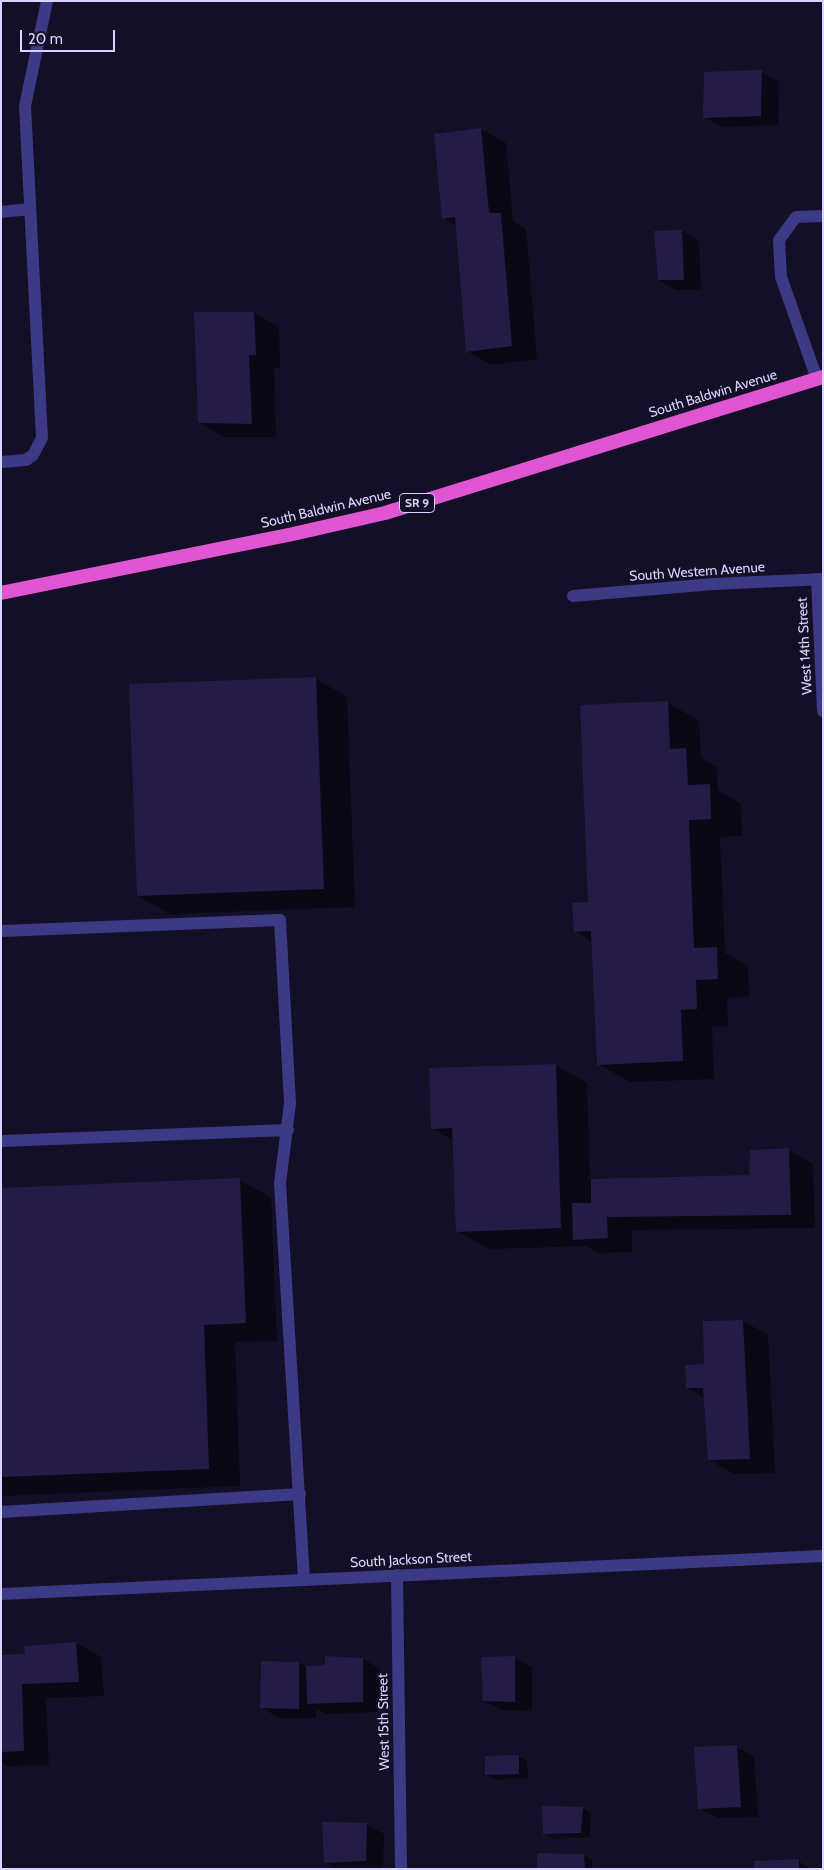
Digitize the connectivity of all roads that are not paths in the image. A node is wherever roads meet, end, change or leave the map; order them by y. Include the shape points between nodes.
1 (47, 1) edge
2 (30, 209) junction
3 (1, 212) edge
4 (823, 216) edge
5 (820, 378) edge
6 (1, 462) edge
7 (820, 579) edge
8 (1, 592) edge
9 (573, 596) dead end
10 (823, 711) edge
11 (1, 931) edge
12 (288, 1130) junction
13 (1, 1141) edge
14 (300, 1494) junction
15 (1, 1512) edge
16 (823, 1556) edge
17 (397, 1576) junction
18 (304, 1580) junction
19 (1, 1594) edge
20 (401, 1869) edge

1 - 2 street via 25,106
2 - 3 street
2 - 6 street via 42,438 33,455 26,460
4 - 5 street via 796,218 779,240 781,277
5 - 8 highway, South Baldwin Avenue / SR 9 via 385,513
7 - 9 street, South Western Avenue
7 - 10 street, West 14th Street
11 - 12 street via 280,920 290,1103
12 - 13 street
12 - 14 street via 280,1183
14 - 15 street
14 - 18 street
16 - 17 street, South Jackson Street
17 - 18 street, South Jackson Street
17 - 20 street, West 15th Street
18 - 19 street, South Jackson Street

